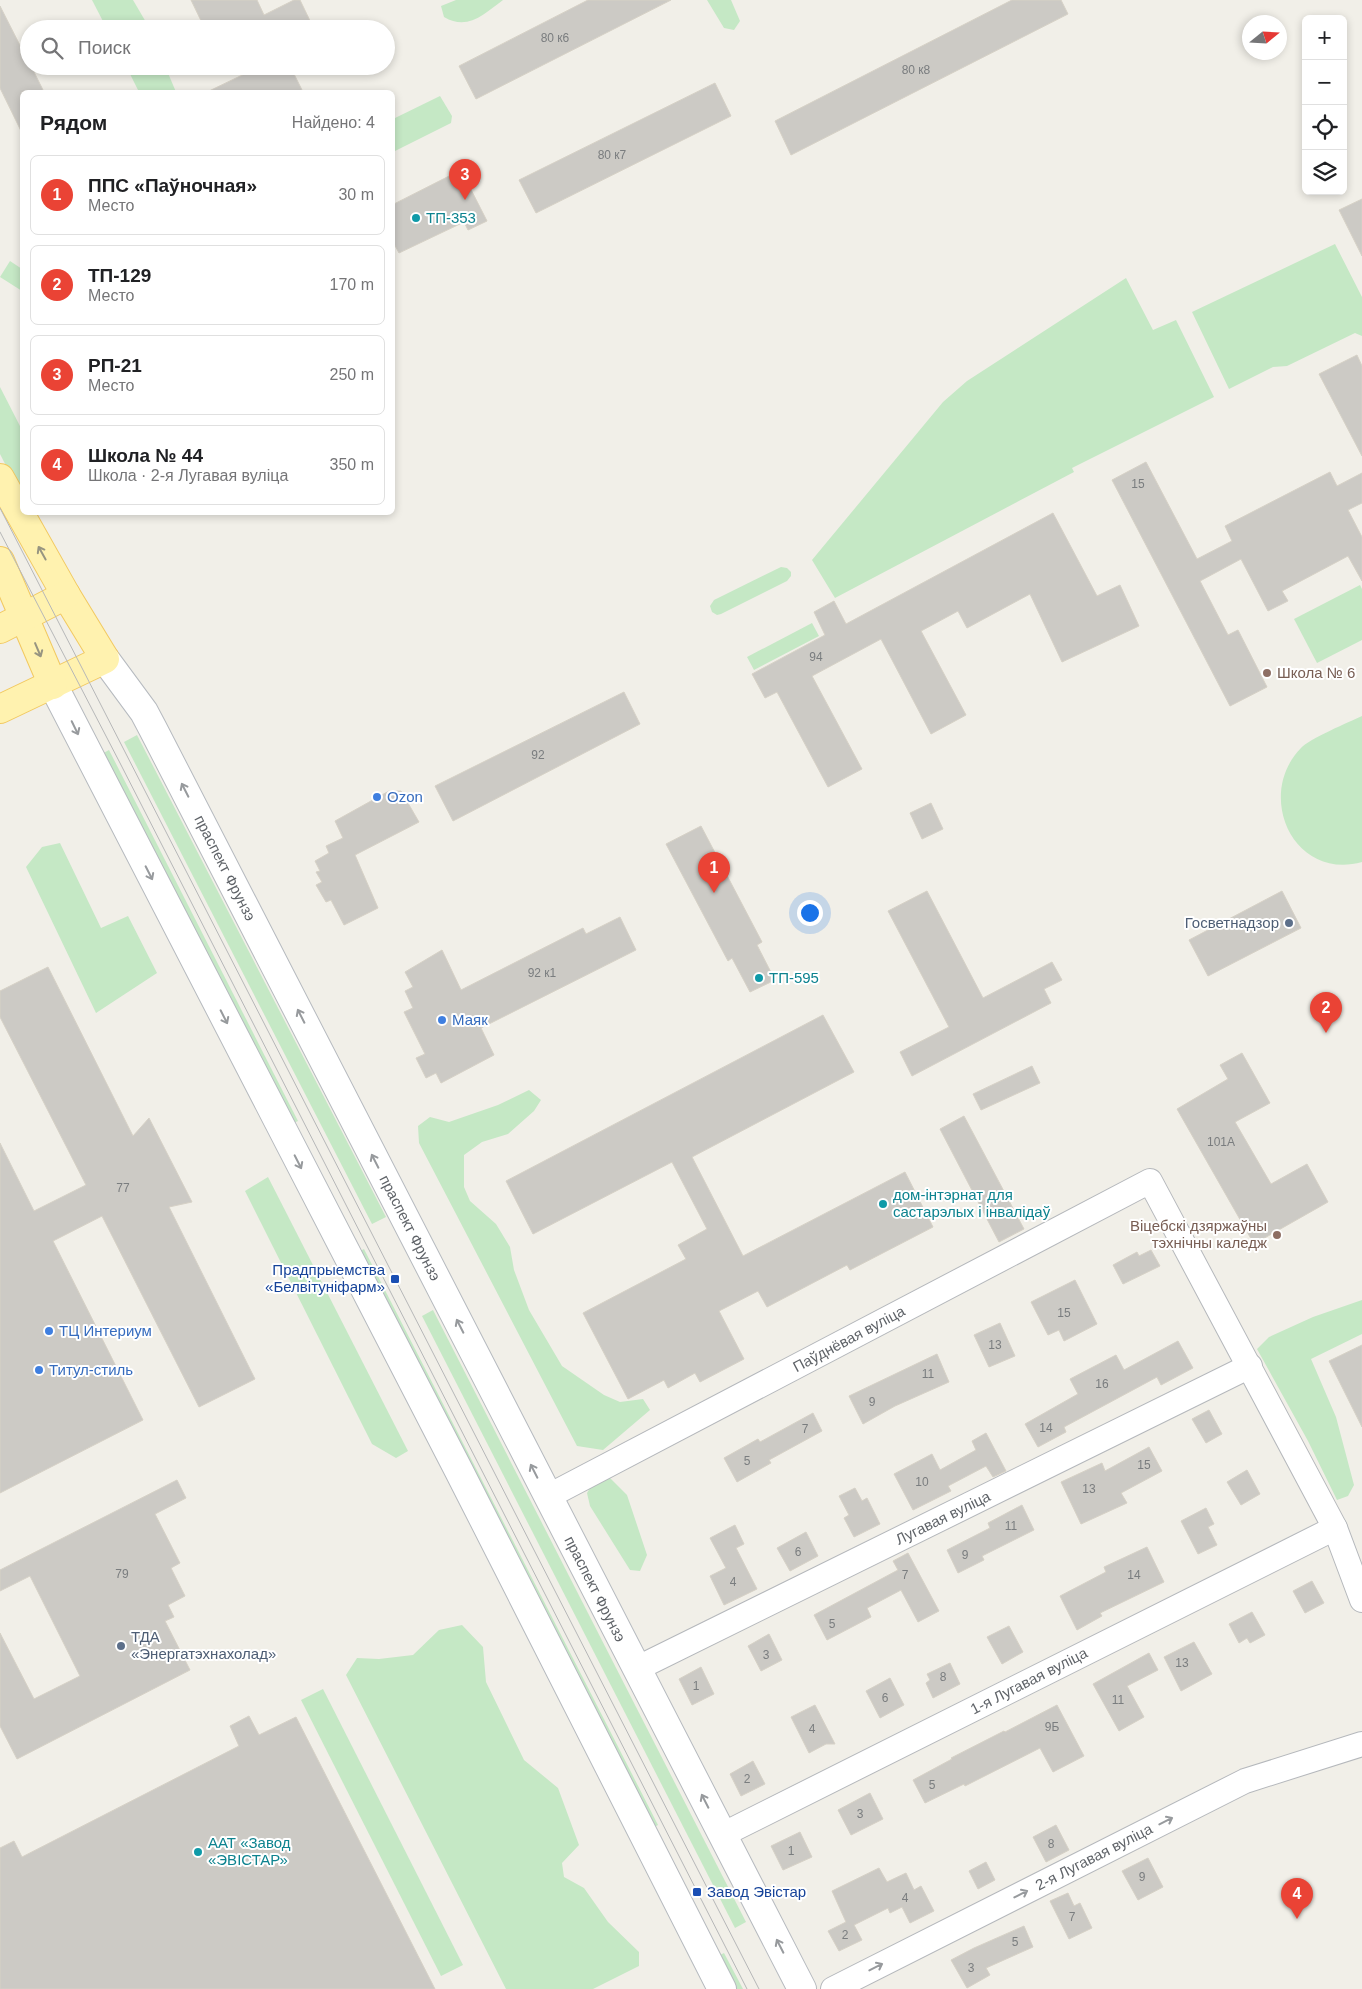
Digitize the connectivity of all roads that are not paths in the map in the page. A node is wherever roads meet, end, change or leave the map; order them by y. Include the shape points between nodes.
1 (0, 478) edge
2 (20, 513) edge
3 (21, 515) edge
4 (0, 561) edge
5 (66, 595) junction
6 (24, 616) junction
7 (0, 629) edge
8 (105, 659) junction
9 (53, 685) junction
10 (0, 709) edge
11 (1250, 1366) junction
12 (547, 1497) junction
13 (1335, 1528) junction
14 (1362, 1600) edge
15 (636, 1669) junction
16 (1362, 1744) edge
17 (722, 1835) junction
18 (722, 1989) edge
19 (802, 1989) edge
20 (833, 1989) edge

2 -> 1 main road, праспект Фрунзэ
5 -> 3 main road, праспект Фрунзэ
4 - 6 main road
5 - 6 main road
5 - 8 main road, праспект Фрунзэ
6 - 7 main road
6 -> 9 main road
8 - 9 main road
12 -> 8 main road, праспект Фрунзэ via 153,729
9 - 10 main road
9 -> 18 main road
11 - 12 street, Паўднёвая вуліца via 1150,1181
11 - 13 street
11 - 15 street, Лугавая вуліца
12 - 15 main road, праспект Фрунзэ
13 - 14 street
13 - 17 street, 1-я Лугавая вуліца
17 -> 15 main road, праспект Фрунзэ
20 -> 16 street, 2-я Лугавая вуліца via 1245,1781
19 -> 17 main road, праспект Фрунзэ

